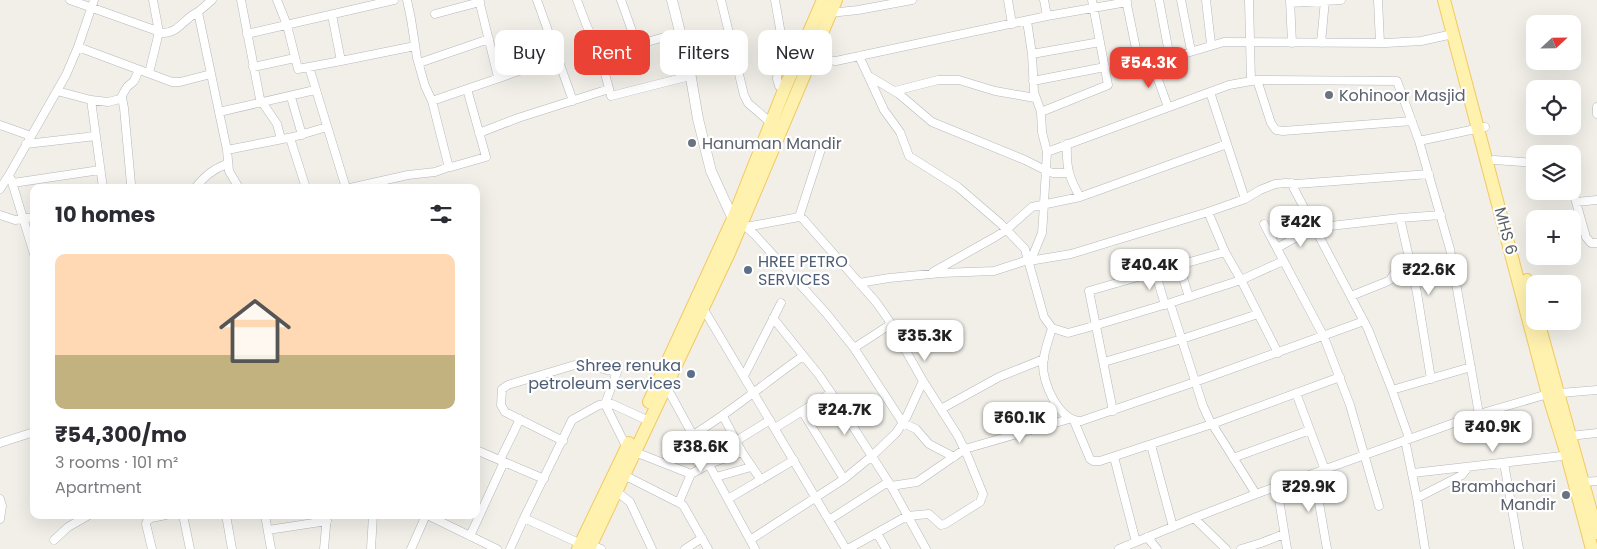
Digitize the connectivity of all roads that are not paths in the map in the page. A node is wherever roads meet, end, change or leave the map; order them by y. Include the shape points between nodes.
1 (70, 0) edge
2 (154, 0) edge
3 (212, 0) edge
4 (241, 0) edge
5 (277, 0) edge
6 (394, 0) edge
7 (407, 0) edge
8 (537, 0) edge
9 (577, 0) edge
10 (621, 0) edge
11 (672, 0) edge
12 (721, 0) edge
13 (775, 0) edge
14 (836, 0) edge
15 (911, 0) edge
16 (1008, 0) edge
17 (1044, 0) edge
18 (1158, 0) edge
19 (1181, 0) edge
20 (1206, 0) edge
21 (1249, 0) edge
22 (1325, 0) edge
23 (1341, 0) edge
24 (1378, 0) edge
25 (1444, 0) edge
26 (1450, 0) edge
27 (479, 1) edge
28 (1127, 1) edge
29 (1290, 1) edge
30 (93, 4) edge
31 (1092, 4) edge
32 (824, 7) edge
33 (198, 12) junction
34 (435, 14) dead end
35 (332, 15) junction
36 (1047, 16) junction
37 (1027, 21) junction
38 (1012, 24) junction
39 (288, 25) junction
40 (547, 30) edge
41 (589, 30) edge
42 (631, 30) edge
43 (679, 30) edge
44 (818, 30) edge
45 (159, 32) junction
46 (247, 34) junction
47 (1453, 34) junction
48 (488, 39) junction
49 (1100, 42) junction
50 (1250, 43) junction
51 (1292, 43) junction
52 (1321, 43) junction
53 (1380, 43) junction
54 (1211, 44) junction
55 (416, 46) junction
56 (78, 47) junction
57 (1191, 51) junction
58 (1032, 54) junction
59 (858, 56) junction
60 (295, 58) junction
61 (1170, 58) junction
62 (341, 61) junction
63 (832, 61) edge
64 (419, 63) junction
65 (1152, 63) junction
66 (253, 67) junction
67 (309, 67) junction
68 (1105, 67) junction
69 (139, 70) junction
70 (149, 73) junction
71 (211, 74) junction
72 (504, 75) edge
73 (563, 75) edge
74 (605, 75) edge
75 (804, 75) edge
76 (690, 76) joint
77 (869, 76) junction
78 (498, 77) junction
79 (1254, 80) junction
80 (1033, 81) junction
81 (467, 89) junction
82 (609, 89) junction
83 (315, 90) junction
84 (784, 90) junction
85 (57, 91) junction
86 (895, 91) junction
87 (1210, 92) junction
88 (292, 96) junction
89 (122, 98) junction
90 (1036, 98) junction
91 (90, 100) junction
92 (573, 100) junction
93 (432, 101) junction
94 (262, 103) junction
95 (1168, 107) junction
96 (1597, 107) edge
97 (219, 112) junction
98 (1041, 112) junction
99 (1597, 114) edge
100 (1412, 121) junction
101 (771, 123) junction
102 (0, 125) edge
103 (327, 127) junction
104 (1482, 127) junction
105 (479, 133) junction
106 (302, 135) junction
107 (30, 136) junction
108 (96, 136) junction
109 (281, 138) junction
110 (290, 138) junction
111 (1420, 141) junction
112 (26, 144) junction
113 (1067, 144) junction
114 (1227, 144) junction
115 (822, 146) dead end
116 (227, 150) junction
117 (1047, 152) junction
118 (1494, 160) junction
119 (1526, 162) edge
120 (227, 164) junction
121 (449, 167) junction
122 (100, 170) junction
123 (1046, 171) junction
124 (1068, 173) junction
125 (1429, 174) junction
126 (11, 179) junction
127 (102, 184) edge
128 (131, 184) edge
129 (198, 184) edge
130 (237, 184) edge
131 (305, 184) edge
132 (345, 184) edge
133 (368, 184) edge
134 (1291, 184) junction
135 (0, 189) edge
136 (1080, 197) junction
137 (1245, 199) junction
138 (1597, 200) edge
139 (1576, 202) joint
140 (1045, 203) junction
141 (1208, 212) junction
142 (0, 214) edge
143 (1441, 216) junction
144 (799, 217) junction
145 (30, 218) edge
146 (1400, 218) junction
147 (24, 219) junction
148 (740, 223) junction
149 (1264, 224) dead end
150 (1313, 228) junction
151 (1006, 230) junction
152 (30, 240) edge
153 (1597, 242) edge
154 (1277, 248) junction
155 (1225, 252) junction
156 (1029, 260) junction
157 (1283, 261) junction
158 (1179, 265) junction
159 (1411, 266) junction
160 (1155, 271) junction
161 (929, 274) junction
162 (1526, 276) edge
163 (1241, 280) junction
164 (859, 283) junction
165 (1351, 296) junction
166 (1189, 297) junction
167 (781, 303) dead end
168 (1168, 304) junction
169 (704, 308) junction
170 (1258, 314) junction
171 (773, 318) junction
172 (1364, 321) junction
173 (891, 324) junction
174 (1097, 325) junction
175 (1052, 328) junction
176 (1540, 330) edge
177 (1324, 336) junction
178 (1182, 339) junction
179 (854, 348) junction
180 (1278, 353) junction
181 (803, 356) junction
182 (1044, 359) junction
183 (1104, 362) junction
184 (1471, 367) junction
185 (744, 376) junction
186 (1340, 377) junction
187 (1431, 379) junction
188 (923, 382) junction
189 (1195, 382) junction
190 (666, 386) junction
191 (1392, 390) junction
192 (1597, 390) edge
193 (753, 391) junction
194 (831, 393) junction
195 (1296, 393) junction
196 (1553, 393) junction
197 (605, 404) junction
198 (941, 409) junction
199 (802, 411) junction
200 (1113, 411) junction
201 (1479, 414) junction
202 (723, 416) junction
203 (520, 419) junction
204 (645, 419) junction
205 (770, 420) junction
206 (1072, 420) junction
207 (903, 423) junction
208 (1212, 424) junction
209 (775, 428) junction
210 (1310, 430) junction
211 (30, 433) edge
212 (1597, 433) edge
213 (693, 435) junction
214 (1570, 436) junction
215 (1407, 439) junction
216 (563, 441) junction
217 (736, 441) junction
218 (0, 443) edge
219 (1151, 444) junction
220 (965, 449) junction
221 (631, 450) junction
222 (480, 452) edge
223 (742, 452) junction
224 (1365, 455) junction
225 (1571, 455) junction
226 (872, 456) junction
227 (1114, 456) junction
228 (954, 457) junction
229 (1233, 458) junction
230 (794, 460) junction
231 (502, 461) junction
232 (1504, 463) junction
233 (709, 464) junction
234 (751, 467) junction
235 (1468, 467) junction
236 (1325, 470) junction
237 (620, 473) junction
238 (1413, 473) junction
239 (691, 474) junction
240 (1314, 474) junction
241 (716, 477) junction
242 (544, 479) junction
243 (844, 479) junction
244 (761, 480) junction
245 (1597, 481) edge
246 (1583, 482) junction
247 (890, 484) junction
248 (1277, 486) junction
249 (616, 491) junction
250 (1256, 494) junction
251 (815, 498) junction
252 (1417, 498) junction
253 (0, 499) edge
254 (728, 499) junction
255 (679, 502) junction
256 (1380, 506) dead end
257 (480, 513) edge
258 (907, 516) junction
259 (0, 517) edge
260 (524, 518) junction
261 (1194, 518) junction
262 (82, 519) edge
263 (147, 519) edge
264 (184, 519) edge
265 (227, 519) edge
266 (266, 519) edge
267 (322, 519) edge
268 (327, 519) edge
269 (372, 519) edge
270 (425, 519) edge
271 (435, 519) edge
272 (477, 519) edge
273 (828, 520) junction
274 (1173, 527) junction
275 (268, 530) junction
276 (877, 533) junction
277 (1597, 533) edge
278 (1284, 534) junction
279 (470, 536) junction
280 (1148, 537) junction
281 (702, 538) junction
282 (1272, 539) junction
283 (54, 540) dead end
284 (1136, 542) junction
285 (752, 546) edge
286 (588, 547) edge
287 (152, 549) edge
288 (190, 549) edge
289 (232, 549) edge
290 (271, 549) edge
291 (324, 549) edge
292 (371, 549) edge
293 (411, 549) edge
294 (497, 549) edge
295 (510, 549) edge
296 (652, 549) edge
297 (685, 549) edge
298 (708, 549) edge
299 (847, 549) edge
300 (886, 549) edge
301 (926, 549) edge
302 (1119, 549) edge
303 (1157, 549) edge
304 (1226, 549) edge
305 (1241, 549) edge
306 (1266, 549) edge
307 (1287, 549) edge
308 (1327, 549) edge
309 (1425, 549) edge
310 (1519, 549) edge
311 (1592, 549) edge

1 - 30 street
2 - 45 street
3 - 33 street
4 - 46 street
5 - 39 street
6 - 35 street
7 - 55 street
8 - 40 street
9 - 41 street
10 - 42 street
11 - 43 street
12 - 101 street via 744,95 748,103
13 - 84 street via 781,34 777,79
14 - 32 main road
15 - 32 street via 858,10
16 - 38 street
17 - 36 street
18 - 61 street
19 - 57 street
20 - 54 street
21 - 50 street
22 - 23 street
22 - 29 street
22 - 52 street
24 - 53 street
25 - 47 main road, MHS 6
26 - 104 main road
27 - 34 street
27 - 48 street
28 - 31 street
28 - 65 street via 1139,63 1142,66
29 - 51 street
30 - 45 street
30 - 56 street
31 - 36 street
31 - 49 street
32 - 44 main road
32 - 84 main road
33 - 45 street via 174,31
33 - 71 street
35 - 39 street
35 - 62 street
36 - 37 street
37 - 38 street
37 - 58 street
38 - 59 street
39 - 46 street
39 - 60 street
45 - 70 street
46 - 66 street
47 - 53 street via 1422,41
47 - 104 main road, MHS 6
48 - 64 street
48 - 78 street
49 - 58 street
49 - 68 street
50 - 51 street
50 - 54 street
50 - 79 street
51 - 52 street
52 - 53 street
54 - 57 street
55 - 62 street
55 - 64 street
56 - 69 street
56 - 85 street
57 - 61 street
58 - 80 street
59 - 63 street
59 - 77 street
60 - 66 street
60 - 67 street via 298,69
61 - 65 street
62 - 67 street
64 - 93 street
65 - 95 street
66 - 94 street
67 - 83 street
68 - 80 street
68 - 98 street via 1109,83 1106,87
69 - 70 street
69 - 89 street
70 - 71 street via 176,82
71 - 97 street
72 - 78 street
73 - 92 street
74 - 82 street
75 - 148 main road
76 - 82 street via 611,96
76 - 148 street via 711,171
77 - 86 street
77 - 151 street via 884,110 900,132 909,156 958,187
78 - 81 street
79 - 87 street
79 - 100 street via 1397,81
79 - 100 street via 1276,130
80 - 90 street
81 - 93 street
81 - 105 street
82 - 92 street
83 - 88 street
83 - 103 street
84 - 101 main road
85 - 91 street
85 - 107 street
86 - 90 street via 938,80 959,80 995,91
86 - 123 street via 932,122
87 - 95 street
87 - 114 street
88 - 94 street
88 - 106 street
89 - 91 street via 108,102
89 - 128 street
90 - 98 street
91 - 108 street
92 - 105 street
93 - 121 street
94 - 97 street
94 - 109 street via 277,124
95 - 113 street
96 - 99 street
97 - 116 street
98 - 117 street
100 - 111 street
101 - 148 main road
102 - 107 street
103 - 106 street
103 - 132 street
104 - 111 street
104 - 118 main road
104 - 196 main road, MHS 6
105 - 121 street via 486,157
106 - 110 street
107 - 112 street
108 - 112 street
108 - 122 street
109 - 110 street
109 - 116 street
110 - 131 street
111 - 125 street
112 - 126 street
113 - 117 street
113 - 124 street
114 - 136 street
114 - 137 street
115 - 144 street
116 - 120 street
117 - 123 street
118 - 119 street
118 - 162 main road
120 - 129 street via 209,172
120 - 130 street
121 - 133 street
122 - 126 street
122 - 127 street
123 - 124 street
123 - 140 street
124 - 136 street
125 - 134 street
125 - 143 street
126 - 135 street
126 - 147 street
134 - 137 street via 1275,184
134 - 150 street
136 - 140 street
137 - 141 street
138 - 139 street
139 - 153 street via 1586,237 1591,243
140 - 151 street via 1028,209
140 - 156 street via 1042,233
141 - 155 street
141 - 156 street via 1071,254
142 - 147 street via 15,220
143 - 146 street
143 - 184 street
144 - 148 street
144 - 164 street
145 - 147 street
146 - 150 street
146 - 159 street
147 - 152 street
148 - 169 main road
148 - 179 street via 755,235
148 - 204 main road
149 - 154 street
150 - 154 street
150 - 165 street
151 - 156 street via 1025,250
151 - 161 street
154 - 157 street
155 - 158 street
155 - 163 street
156 - 161 street via 994,271
156 - 175 street via 1044,317
157 - 163 street
157 - 177 street
158 - 160 street
158 - 166 street
159 - 165 street via 1396,272 1386,282
159 - 187 street
160 - 168 street
160 - 174 street via 1089,291
161 - 164 street
163 - 166 street
163 - 170 street
164 - 173 street
165 - 172 street
166 - 168 street
167 - 171 street
168 - 174 street
168 - 178 street
169 - 185 street
169 - 190 main road
170 - 178 street
170 - 180 street
171 - 181 street
171 - 185 street
172 - 177 street
172 - 191 street
173 - 179 street
173 - 188 street
174 - 175 street via 1068,333
174 - 183 street
175 - 182 street
176 - 196 main road
177 - 180 street
177 - 186 street
178 - 183 street
178 - 189 street
179 - 207 street
180 - 189 street
181 - 193 street
181 - 194 street
182 - 198 street via 999,377
182 - 206 street via 1048,386 1059,407
183 - 200 street
184 - 187 street
184 - 201 street
185 - 193 street
186 - 195 street
186 - 224 street
187 - 191 street
188 - 198 street
188 - 207 street
189 - 200 street
189 - 208 street
190 - 204 main road
190 - 213 street
191 - 215 street
192 - 196 street
193 - 202 street
193 - 205 street
194 - 199 street
194 - 226 street
195 - 208 street
195 - 210 street
196 - 201 street
196 - 214 main road
196 - 225 main road, MHS 6
197 - 203 street via 617,372 578,364 502,389 504,412
197 - 204 street
197 - 216 street via 572,420
197 - 221 street
198 - 220 street
199 - 209 street
199 - 243 street
200 - 206 street via 1088,420
201 - 215 street
202 - 213 street
202 - 217 street
203 - 216 street
203 - 231 street
204 - 221 main road
205 - 209 street
205 - 217 street
206 - 220 street
206 - 227 street via 1090,460 1096,462
207 - 226 street
207 - 228 street via 916,429 929,444
208 - 219 street
208 - 229 street
209 - 230 street
210 - 229 street
210 - 236 street
211 - 218 street
212 - 214 street
213 - 233 street
214 - 225 main road
215 - 224 street
215 - 238 street
216 - 242 street
217 - 223 street
219 - 227 street
219 - 274 street
220 - 228 street
220 - 258 street via 983,494 980,502 943,525 929,514
221 - 237 main road
221 - 239 street
222 - 231 street
223 - 233 street
223 - 234 street
224 - 236 street
224 - 256 street
225 - 232 street
225 - 246 main road
225 - 311 main road, MHS 6
226 - 243 street
226 - 247 street
227 - 284 street
228 - 247 street via 917,482
229 - 250 street
230 - 244 street
230 - 251 street
231 - 242 street
231 - 257 street
232 - 235 street
232 - 310 street
233 - 239 street
233 - 241 street
234 - 241 street
234 - 244 street
235 - 238 street
235 - 252 street via 1462,475
236 - 240 street
237 - 249 main road
237 - 255 street
237 - 286 main road
238 - 252 street
239 - 255 street
240 - 248 street
240 - 308 street
241 - 254 street
242 - 260 street
243 - 251 street
244 - 254 street
245 - 246 street
246 - 277 main road
247 - 258 street
247 - 273 street
248 - 250 street
248 - 278 street
249 - 286 main road
249 - 296 street via 630,502
250 - 261 street
251 - 273 street
251 - 285 street
252 - 309 street
253 - 259 street
254 - 285 street
255 - 281 street via 686,508
258 - 276 street
258 - 301 street
260 - 286 street
260 - 295 street
261 - 274 street
261 - 304 street
262 - 283 street
263 - 287 street
264 - 288 street
265 - 289 street
266 - 275 street
267 - 275 street
268 - 291 street
269 - 292 street
270 - 293 street
271 - 279 street
272 - 279 street
273 - 299 street
274 - 280 street
275 - 290 street
276 - 299 street
276 - 300 street
278 - 282 street
278 - 307 street
279 - 294 street
280 - 284 street
280 - 303 street
281 - 297 street
281 - 298 street
282 - 305 street
282 - 306 street
284 - 302 street

